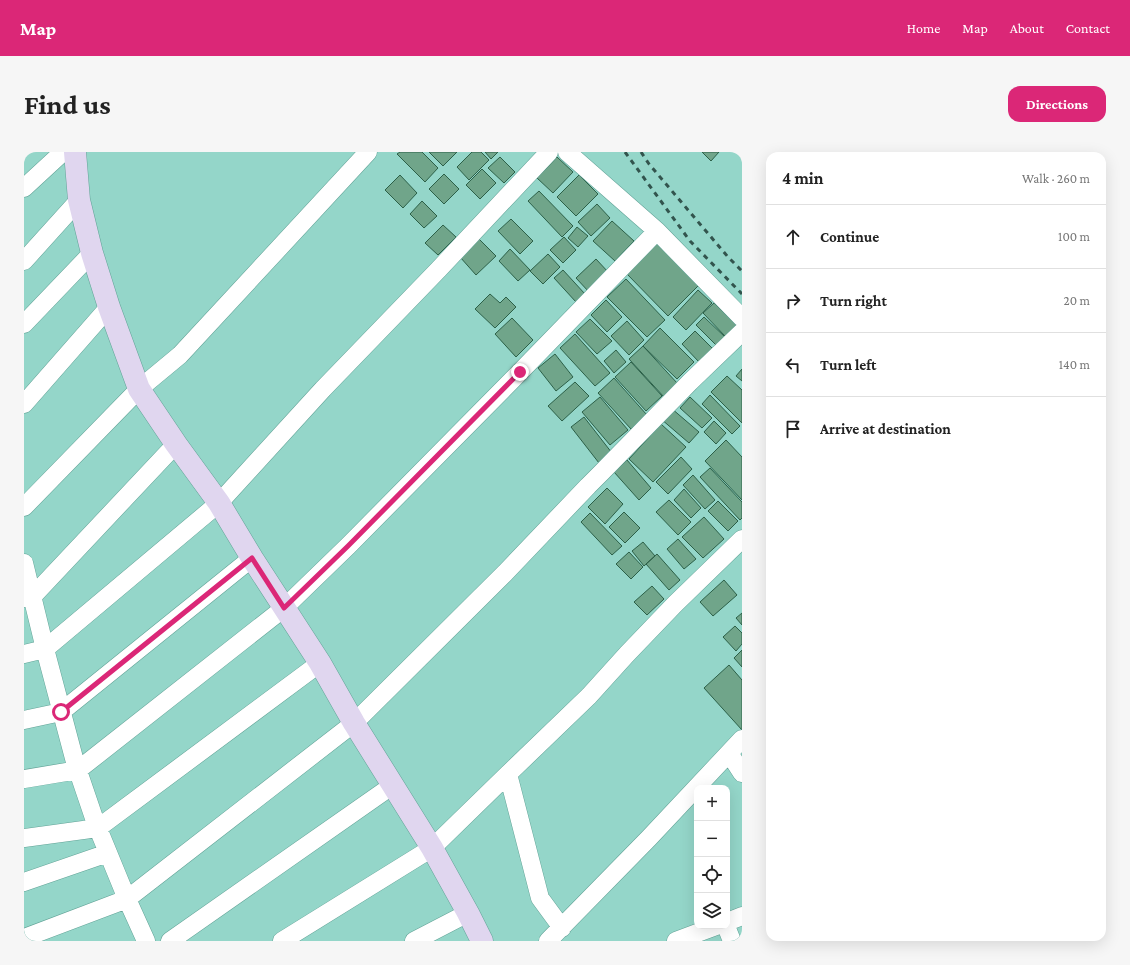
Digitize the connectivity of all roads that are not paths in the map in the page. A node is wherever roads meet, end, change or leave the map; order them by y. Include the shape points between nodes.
1 (63, 152) edge
2 (75, 152) edge
3 (368, 152) edge
4 (549, 152) edge
5 (567, 152) edge
6 (24, 188) edge
7 (79, 200) junction
8 (657, 231) junction
9 (92, 253) junction
10 (24, 261) edge
11 (109, 307) junction
12 (742, 318) edge
13 (24, 324) edge
14 (742, 332) edge
15 (139, 389) junction
16 (24, 404) edge
17 (176, 444) junction
18 (219, 503) junction
19 (24, 507) edge
20 (742, 539) edge
21 (252, 558) junction
22 (24, 563) edge
23 (28, 597) edge
24 (284, 608) junction
25 (45, 649) junction
26 (24, 654) edge
27 (320, 663) junction
28 (61, 712) junction
29 (24, 720) edge
30 (354, 723) junction
31 (742, 739) edge
32 (729, 753) junction
33 (78, 770) junction
34 (742, 773) edge
35 (508, 774) junction
36 (24, 778) edge
37 (393, 785) junction
38 (98, 828) junction
39 (24, 838) edge
40 (432, 848) junction
41 (108, 853) junction
42 (24, 882) edge
43 (127, 899) junction
44 (468, 913) junction
45 (742, 916) edge
46 (730, 921) edge
47 (562, 928) junction
48 (708, 929) edge
49 (727, 929) edge
50 (24, 938) edge
51 (146, 941) edge
52 (170, 941) edge
53 (282, 941) edge
54 (414, 941) edge
55 (482, 941) edge
56 (548, 941) edge
57 (676, 941) edge
58 (732, 941) edge

1 - 6 street
2 - 7 main road
3 - 15 street via 180,355
4 - 18 street via 323,389
5 - 8 street
7 - 9 main road
7 - 10 street
8 - 12 street
8 - 24 street
9 - 11 main road
9 - 13 street
11 - 15 main road
11 - 16 street
14 - 30 street
15 - 17 main road
15 - 19 street
17 - 18 main road
17 - 23 street
18 - 21 main road
18 - 25 street
20 - 35 street via 665,615 589,696
21 - 24 main road
21 - 28 street
22 - 23 street
23 - 25 street
24 - 27 main road
24 - 33 street
25 - 26 street
25 - 28 street
27 - 30 main road
27 - 38 street
28 - 29 street
28 - 33 street
30 - 37 main road
30 - 43 street
31 - 32 street
32 - 34 street
32 - 47 street
33 - 36 street
33 - 38 street
35 - 40 street
35 - 47 street via 540,898
37 - 40 main road
37 - 52 street
38 - 39 street
38 - 41 street
40 - 44 main road
40 - 53 street
41 - 42 street
41 - 43 street
43 - 50 street
43 - 51 street
44 - 54 street
44 - 55 main road
45 - 46 street
47 - 56 street
48 - 57 street
49 - 58 street

